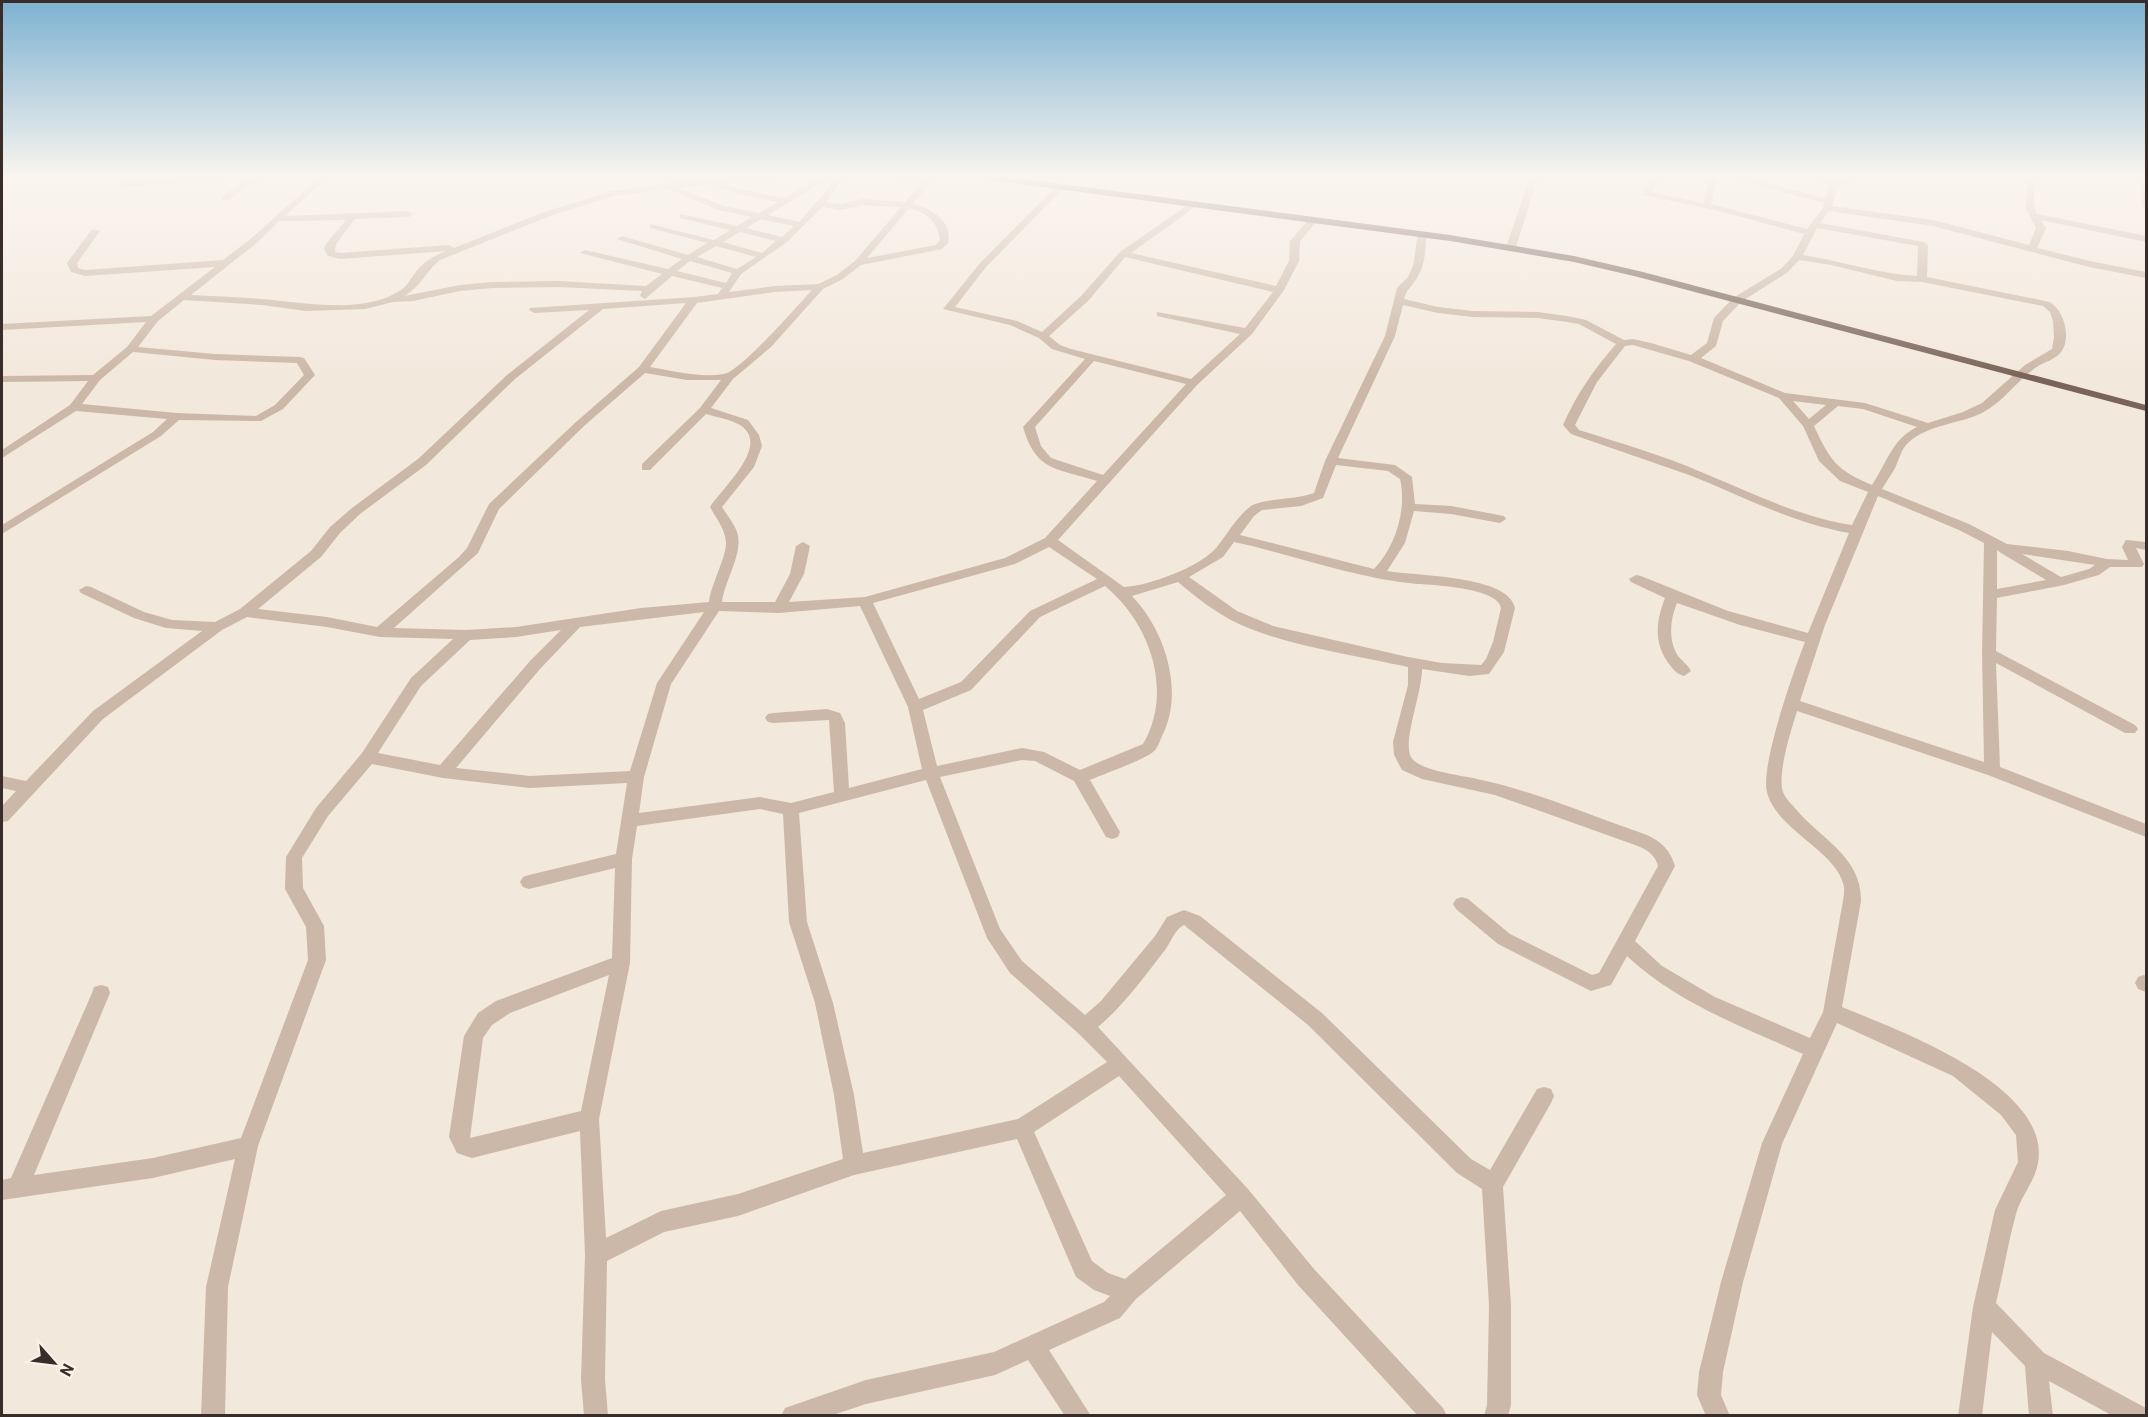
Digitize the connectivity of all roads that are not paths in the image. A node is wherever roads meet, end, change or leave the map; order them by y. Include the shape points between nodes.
1 (86, 243) edge
2 (251, 243) edge
3 (331, 243) edge
4 (474, 243) edge
5 (637, 243) edge
6 (716, 243) joint
7 (780, 243) edge
8 (874, 243) edge
9 (943, 243) edge
10 (1005, 243) edge
11 (1139, 243) edge
12 (1295, 243) edge
13 (1421, 243) edge
14 (1477, 243) edge
15 (1513, 243) edge
16 (1804, 243) edge
17 (1916, 243) edge
18 (2009, 243) edge
19 (2035, 243) edge
20 (458, 248) junction
21 (1511, 248) junction
22 (2032, 249) junction
23 (585, 253) dead end
24 (1124, 254) junction
25 (764, 256) junction
26 (1797, 257) junction
27 (689, 258) junction
28 (226, 263) junction
29 (858, 263) junction
30 (738, 272) junction
31 (669, 273) junction
32 (2146, 275) edge
33 (1922, 279) junction
34 (728, 286) junction
35 (820, 287) junction
36 (648, 289) junction
37 (1279, 290) junction
38 (181, 297) junction
39 (721, 297) junction
40 (391, 299) junction
41 (694, 300) junction
42 (1737, 300) junction
43 (1399, 301) junction
44 (643, 302) junction
45 (600, 306) junction
46 (534, 310) dead end
47 (1161, 314) dead end
48 (154, 319) junction
49 (2, 327) edge
50 (1248, 332) junction
51 (1043, 336) junction
52 (1622, 343) junction
53 (130, 349) junction
54 (1091, 358) junction
55 (1693, 359) junction
56 (643, 369) junction
57 (2022, 375) junction
58 (729, 377) junction
59 (96, 378) junction
60 (2, 379) edge
61 (1193, 383) junction
62 (1782, 396) junction
63 (1834, 403) junction
64 (74, 407) junction
65 (2146, 408) edge
66 (704, 410) junction
67 (176, 416) junction
68 (1808, 425) junction
69 (1925, 426) junction
70 (5, 450) edge
71 (1331, 461) junction
72 (646, 467) dead end
73 (1107, 480) junction
74 (1875, 490) junction
75 (1408, 507) junction
76 (1500, 519) dead end
77 (2, 530) edge
78 (1858, 530) junction
79 (1231, 537) junction
80 (1050, 541) junction
81 (1997, 545) junction
82 (802, 546) dead end
83 (2146, 546) edge
84 (2107, 563) junction
85 (1377, 574) junction
86 (1179, 577) junction
87 (1636, 579) dead end
88 (1106, 580) junction
89 (2059, 582) junction
90 (86, 590) dead end
91 (1122, 592) junction
92 (1989, 595) junction
93 (1672, 597) junction
94 (865, 601) junction
95 (715, 606) junction
96 (779, 608) junction
97 (244, 612) junction
98 (575, 624) junction
99 (217, 627) junction
100 (380, 632) junction
101 (466, 635) junction
102 (1813, 639) junction
103 (1989, 653) junction
104 (1415, 662) junction
105 (1684, 671) dead end
106 (1790, 703) junction
107 (915, 707) junction
108 (773, 718) dead end
109 (2130, 729) dead end
110 (368, 757) junction
111 (1992, 770) junction
112 (443, 772) junction
113 (931, 772) junction
114 (636, 777) junction
115 (1080, 777) junction
116 (2, 782) edge
117 (28, 787) junction
118 (842, 796) junction
119 (791, 809) junction
120 (2, 816) edge
121 (631, 820) junction
122 (2146, 831) edge
123 (1112, 832) dead end
124 (624, 859) junction
125 (529, 882) dead end
126 (1462, 904) dead end
127 (1626, 944) junction
128 (621, 963) junction
129 (101, 993) dead end
130 (1832, 1012) junction
131 (1085, 1027) junction
132 (1816, 1050) junction
133 (1122, 1064) junction
134 (1544, 1096) dead end
135 (589, 1119) junction
136 (1022, 1128) junction
137 (248, 1146) junction
138 (854, 1165) junction
139 (1492, 1183) junction
140 (10, 1188) edge
141 (1242, 1196) junction
142 (596, 1255) junction
143 (1128, 1291) junction
144 (1984, 1307) junction
145 (1032, 1346) junction
146 (2036, 1361) junction
147 (213, 1416) edge
148 (596, 1416) edge
149 (793, 1416) edge
150 (1079, 1416) edge
151 (1435, 1416) edge
152 (1496, 1416) edge
153 (1718, 1416) edge
154 (1970, 1416) edge
155 (2041, 1416) edge
156 (2138, 1416) edge

1 - 28 street via 72,263 74,270 85,273
2 - 28 street
3 - 20 street via 331,254 340,256
4 - 20 street
5 - 27 street
6 - 25 street
6 - 27 street
7 - 25 street
8 - 29 street
9 - 29 street via 929,250
10 - 51 street via 948,309 995,318
11 - 24 street
12 - 37 street via 1294,261
13 - 43 street via 1418,266 1402,288
14 - 21 main road
15 - 21 street
16 - 26 street
17 - 33 street via 1923,246
18 - 22 street
19 - 22 street
20 - 40 street via 436,258 423,268 412,288
21 - 42 main road via 1640,274
22 - 32 street
23 - 31 street
24 - 37 street
24 - 51 street
25 - 30 street
26 - 33 street via 1897,278
26 - 42 street via 1785,270
27 - 30 street
27 - 31 street
28 - 38 street
29 - 35 street
30 - 34 street
31 - 34 street
31 - 36 street
33 - 57 street via 2054,308 2061,340 2058,351
34 - 39 street
35 - 39 street
35 - 58 street via 767,345
36 - 40 street via 589,284 490,286 454,289 410,300
36 - 44 street
37 - 50 street
38 - 40 street via 314,309 365,306
38 - 48 street
39 - 41 street
41 - 44 street
41 - 56 street
42 - 55 street via 1718,320 1712,344
42 - 57 main road
43 - 52 street via 1473,314 1567,319 1582,322
43 - 71 street via 1390,336
44 - 45 street
45 - 46 street
45 - 97 street via 511,377 422,462 356,511 316,554
47 - 50 street
48 - 49 street
48 - 53 street
50 - 61 street
51 - 54 street via 1056,347
52 - 55 street via 1651,346
52 - 78 street via 1582,395 1569,425 1575,432 1695,473 1789,514
53 - 59 street
53 - 67 street via 300,360 310,375 268,416
54 - 61 street
54 - 73 street via 1029,427 1035,447 1047,461
55 - 62 street
56 - 58 street via 678,376
56 - 100 street via 493,507 473,550 464,560
57 - 65 main road
57 - 69 street via 2002,395 1976,411
58 - 66 street
59 - 60 street
59 - 64 street
61 - 73 street
62 - 63 street
62 - 68 street
63 - 68 street
63 - 69 street via 1865,406
64 - 67 street
64 - 70 street
66 - 72 street
66 - 95 street via 744,422 756,441 756,456 716,507 730,530 733,544 717,587
67 - 77 street via 158,434
68 - 74 street via 1822,458 1844,478
69 - 74 street via 1895,450 1890,467
71 - 75 street via 1401,472 1411,489
71 - 79 street via 1319,495 1301,502 1259,507
73 - 80 street
74 - 78 street
74 - 81 street
75 - 76 street
75 - 85 street via 1395,549
78 - 102 street
79 - 85 street
79 - 86 street via 1218,554
80 - 88 street
80 - 94 street via 1010,561
81 - 84 street
81 - 89 street
81 - 92 street
82 - 96 street via 797,574
83 - 84 street via 2131,543 2129,547 2137,564
84 - 89 street via 2094,572
85 - 104 street via 1472,587 1506,600 1508,608 1491,665 1483,670
86 - 91 street
86 - 104 street via 1214,604 1252,624 1307,640
87 - 93 street
88 - 91 street
88 - 107 street via 1035,614 966,686
89 - 92 street
90 - 99 street via 171,625
91 - 115 street via 1145,622 1156,648 1163,681 1163,715 1148,748
92 - 103 street
93 - 102 street via 1762,628
93 - 105 street via 1665,614 1665,650
94 - 96 street
94 - 107 street
95 - 96 street
95 - 98 street
95 - 114 street via 664,683
97 - 99 street
97 - 100 street
98 - 101 street
98 - 112 street
99 - 117 street via 98,716
100 - 101 street
101 - 110 street via 416,682
102 - 106 street
103 - 109 street
103 - 111 street
104 - 127 street via 1415,685 1401,742 1408,766 1422,773 1497,789 1641,840 1664,854 1667,866
106 - 111 street
106 - 130 street via 1774,779 1776,795 1793,820 1842,865 1852,884
107 - 113 street
108 - 118 street via 827,714 835,717
110 - 112 street
110 - 137 street via 322,812 294,857 294,889 315,926 317,960
111 - 122 street
112 - 114 street via 530,782
113 - 115 street via 1022,754 1038,756
113 - 118 street
113 - 131 street via 993,933 1016,967
114 - 121 street
115 - 123 street
116 - 117 street
117 - 120 street
118 - 119 street
119 - 121 street via 760,803
119 - 138 street via 798,922 824,1003
121 - 124 street
124 - 125 street
124 - 128 street
126 - 127 street via 1504,939 1591,983 1605,979
127 - 132 street via 1656,972 1708,1003
128 - 135 street
128 - 135 street via 503,1007 484,1019 474,1036 459,1137 464,1146 472,1148
129 - 140 street
130 - 132 street
130 - 144 street via 1960,1070 2008,1108 2026,1132 2028,1163 2006,1210
131 - 133 street
131 - 139 street via 1108,1007 1173,922 1184,917 1315,1019 1464,1166
132 - 153 street via 1772,1143 1732,1282 1711,1372 1709,1395
133 - 136 street
133 - 141 street
134 - 139 street
135 - 142 street
136 - 138 street
136 - 143 street via 1084,1269 1102,1282
137 - 140 street via 153,1168
137 - 147 street via 217,1287
138 - 142 street via 738,1205 661,1222
139 - 152 street via 1500,1305
141 - 143 street
141 - 151 street via 1306,1277
142 - 148 street
143 - 145 street via 1112,1310
144 - 146 street
144 - 154 street
145 - 149 street via 995,1363 866,1392
145 - 150 street
146 - 155 street
146 - 156 street

